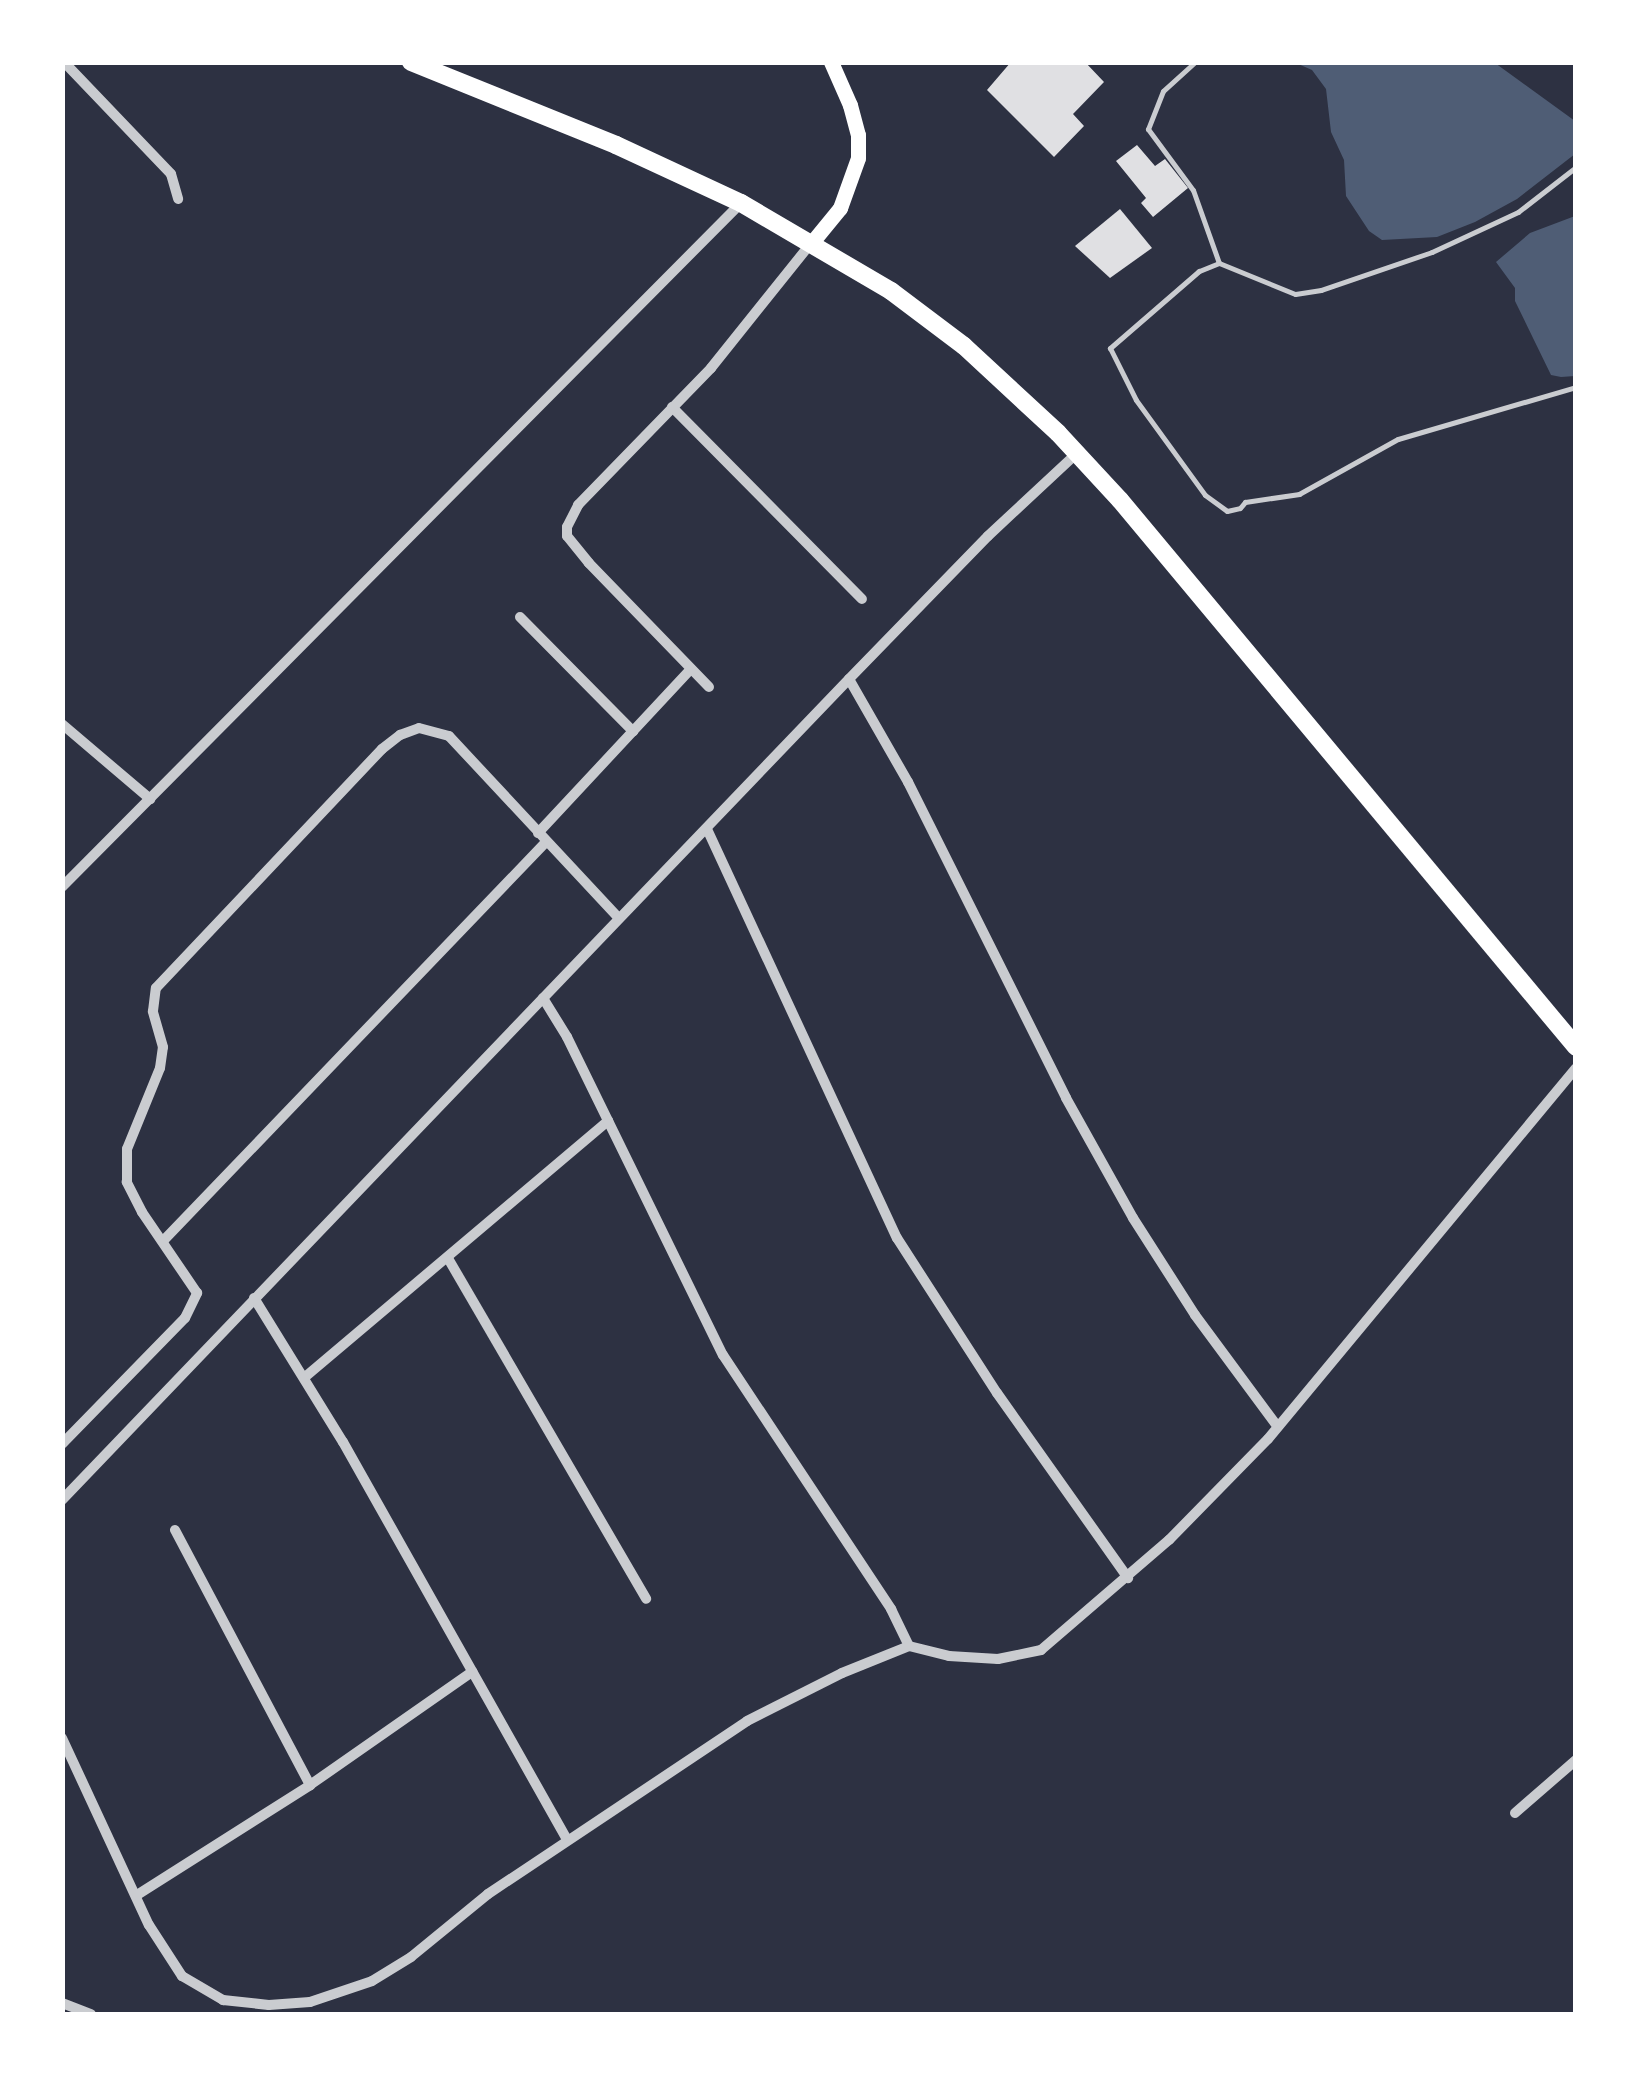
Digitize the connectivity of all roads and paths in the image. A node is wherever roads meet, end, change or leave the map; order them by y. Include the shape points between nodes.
1 (64, 62) edge
2 (830, 62) edge
3 (1196, 62) edge
4 (418, 65) edge
5 (1576, 167) edge
6 (178, 199) dead end
7 (742, 203) junction
8 (816, 238) junction
9 (1219, 263) junction
10 (1576, 388) edge
11 (672, 407) junction
12 (1076, 453) junction
13 (862, 599) dead end
14 (520, 617) dead end
15 (692, 668) junction
16 (849, 679) junction
17 (710, 687) dead end
18 (62, 724) edge
19 (633, 731) junction
20 (150, 799) junction
21 (707, 829) junction
22 (542, 838) junction
23 (62, 886) edge
24 (619, 918) junction
25 (543, 998) junction
26 (1576, 1030) edge
27 (1576, 1047) edge
28 (1576, 1068) edge
29 (608, 1121) junction
30 (163, 1240) junction
31 (448, 1260) junction
32 (254, 1298) junction
33 (305, 1377) junction
34 (1278, 1427) junction
35 (62, 1444) edge
36 (62, 1500) edge
37 (175, 1530) dead end
38 (1128, 1578) junction
39 (646, 1598) dead end
40 (910, 1646) junction
41 (472, 1672) junction
42 (62, 1738) edge
43 (1576, 1760) edge
44 (310, 1785) junction
45 (1514, 1813) dead end
46 (567, 1839) junction
47 (136, 1895) junction
48 (62, 2003) edge
49 (90, 2014) edge

1 - 6 street via 171,174
2 - 8 main road via 850,105 858,158 840,208
3 - 9 lane via 1163,91 1148,129 1193,190
4 - 7 main road
4 - 8 main road via 691,168
5 - 9 lane via 1518,212 1432,252 1321,290 1295,294
7 - 8 main road
7 - 20 street
8 - 11 street
8 - 12 main road via 964,346
8 - 26 main road via 972,342 1117,481
9 - 10 lane via 1199,271 1110,348 1136,400 1205,495 1227,511 1299,494 1398,439
11 - 13 street
11 - 15 street via 578,505 566,536
12 - 16 street
12 - 27 main road
14 - 19 street
15 - 17 street
15 - 19 street
16 - 21 street
16 - 34 street via 1133,1218
18 - 20 street
19 - 22 street
20 - 23 street
21 - 24 street
21 - 38 street via 897,1238
22 - 24 street
22 - 30 street
22 - 30 street via 449,736 418,728 382,749 213,924 156,988 160,1068 126,1149 128,1182
24 - 25 street
25 - 29 street
25 - 32 street
28 - 34 street
29 - 31 street
29 - 40 street via 723,1354
30 - 35 street via 196,1286 193,1306
31 - 33 street
31 - 39 street
32 - 33 street
32 - 36 street
33 - 41 street
34 - 38 street
37 - 44 street
38 - 40 street via 1042,1650 998,1659
40 - 46 street via 747,1720
41 - 44 street
41 - 46 street
42 - 47 street
43 - 45 street
44 - 47 street
46 - 47 street via 411,1958 372,1982 310,2002 248,2004 203,1991 166,1956
48 - 49 street

